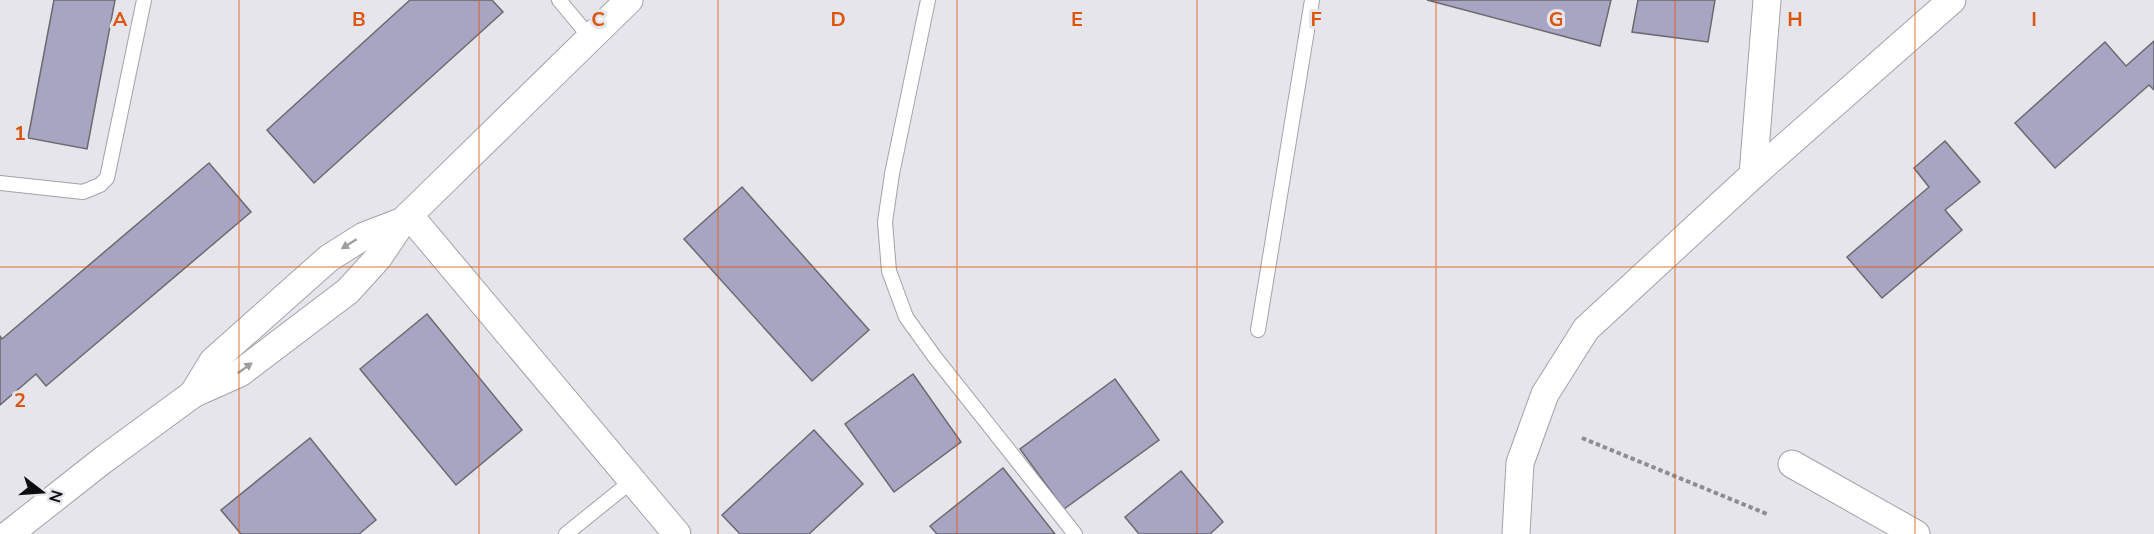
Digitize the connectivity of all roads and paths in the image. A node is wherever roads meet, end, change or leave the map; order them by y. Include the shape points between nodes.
1 (144, 0) edge
2 (559, 0) edge
3 (629, 0) edge
4 (928, 0) edge
5 (1312, 0) edge
6 (1767, 0) edge
7 (1952, 0) edge
8 (589, 36) junction
9 (1753, 175) junction
10 (0, 183) edge
11 (406, 218) junction
12 (1258, 330) dead end
13 (193, 394) junction
14 (1582, 438) dead end
15 (1792, 464) dead end
16 (633, 480) junction
17 (1767, 514) dead end
18 (9, 534) edge
19 (566, 534) edge
20 (677, 534) edge
21 (1075, 534) edge
22 (1515, 534) edge
23 (1916, 534) edge

1 - 10 lane via 107,178 83,192
2 - 8 lane
3 - 8 street
4 - 21 lane via 886,212 890,271 906,316
5 - 12 lane
6 - 9 street
7 - 9 street
8 - 11 street
9 - 22 street via 1586,329 1545,394 1520,463
13 -> 11 street via 240,373 348,291
11 -> 13 street via 364,236 329,258 213,361
11 - 16 street
13 - 18 street
14 - 17 path
15 - 23 street
16 - 19 lane
16 - 20 street

